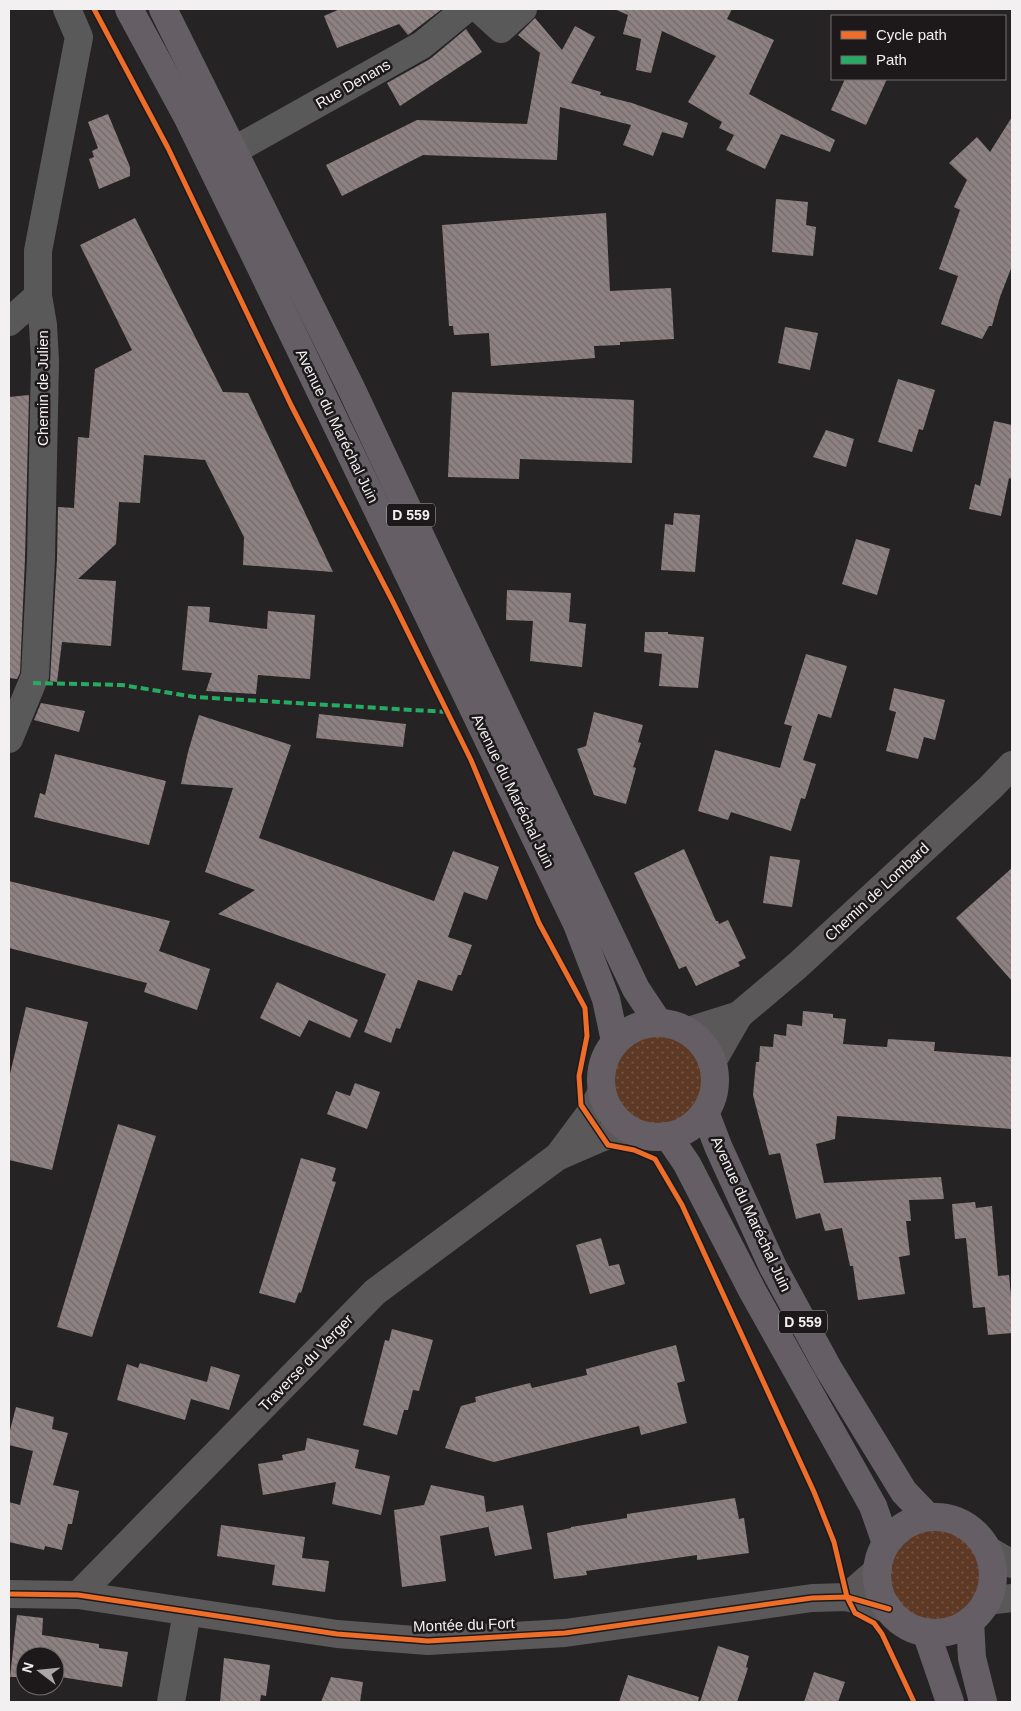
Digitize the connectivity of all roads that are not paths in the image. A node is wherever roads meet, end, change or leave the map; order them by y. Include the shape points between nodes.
1 (66, 9) edge
2 (129, 9) edge
3 (163, 9) edge
4 (466, 9) edge
5 (479, 9) edge
6 (523, 9) edge
7 (234, 151) junction
8 (38, 296) junction
9 (9, 322) edge
10 (9, 739) edge
11 (1012, 765) edge
12 (739, 1015) junction
13 (658, 1022) junction
14 (688, 1031) junction
15 (615, 1041) junction
16 (712, 1062) junction
17 (602, 1092) junction
18 (705, 1112) junction
19 (629, 1130) junction
20 (668, 1136) junction
21 (557, 1157) junction
22 (928, 1517) junction
23 (886, 1543) junction
24 (988, 1550) junction
25 (1012, 1564) edge
26 (878, 1570) junction
27 (9, 1594) edge
28 (78, 1595) junction
29 (847, 1597) junction
30 (990, 1607) edge
31 (889, 1609) junction
32 (187, 1612) junction
33 (926, 1632) junction
34 (171, 1702) edge
35 (950, 1702) edge
36 (983, 1702) edge

1 - 8 street, Chemin de Julien via 78,37 38,251
2 - 15 main road, Avenue du Maréchal Juin via 188,118 248,240 577,924 606,999
3 - 7 main road, Avenue du Maréchal Juin / D 559
4 - 7 street, Rue Denans via 422,45
5 - 6 street via 501,29
7 - 13 main road, Avenue du Maréchal Juin / D 559 via 352,388 636,989
8 - 9 street
8 - 10 street, Chemin de Julien via 44,361 36,676
11 - 12 street, Chemin de Lombard via 797,966
12 - 14 street, Chemin de Lombard
12 - 16 street, Chemin de Lombard
13 - 14 main road via 674,1024
13 - 15 main road via 642,1024
14 - 16 main road via 703,1045
15 - 17 main road via 605,1056 600,1074
16 - 18 main road via 715,1079
17 - 19 main road via 611,1114
17 - 21 street, Traverse du Verger
18 - 20 main road via 682,1132
18 - 22 main road, Avenue du Maréchal Juin / D 559 via 773,1267 824,1360 904,1492
19 - 20 main road via 641,1135
19 - 21 street, Traverse du Verger via 603,1137
20 - 23 main road, Avenue du Maréchal Juin / D 559 via 687,1164 753,1292 873,1506
21 - 28 street, Traverse du Verger via 376,1292
22 - 23 main road via 904,1526
22 - 24 main road via 946,1518 963,1524 978,1535
23 - 26 main road
24 - 25 street
24 - 30 main road via 993,1576
26 - 29 street
26 - 31 main road via 880,1591
27 - 28 street, Montée du Fort
28 - 32 street, Montée du Fort
29 - 31 street, Montée du Fort
29 - 32 street, Montée du Fort via 812,1598 565,1633 428,1641 337,1634
30 - 33 main road via 956,1628
30 - 36 main road via 972,1658
31 - 33 main road via 899,1620
32 - 34 street
33 - 35 main road

